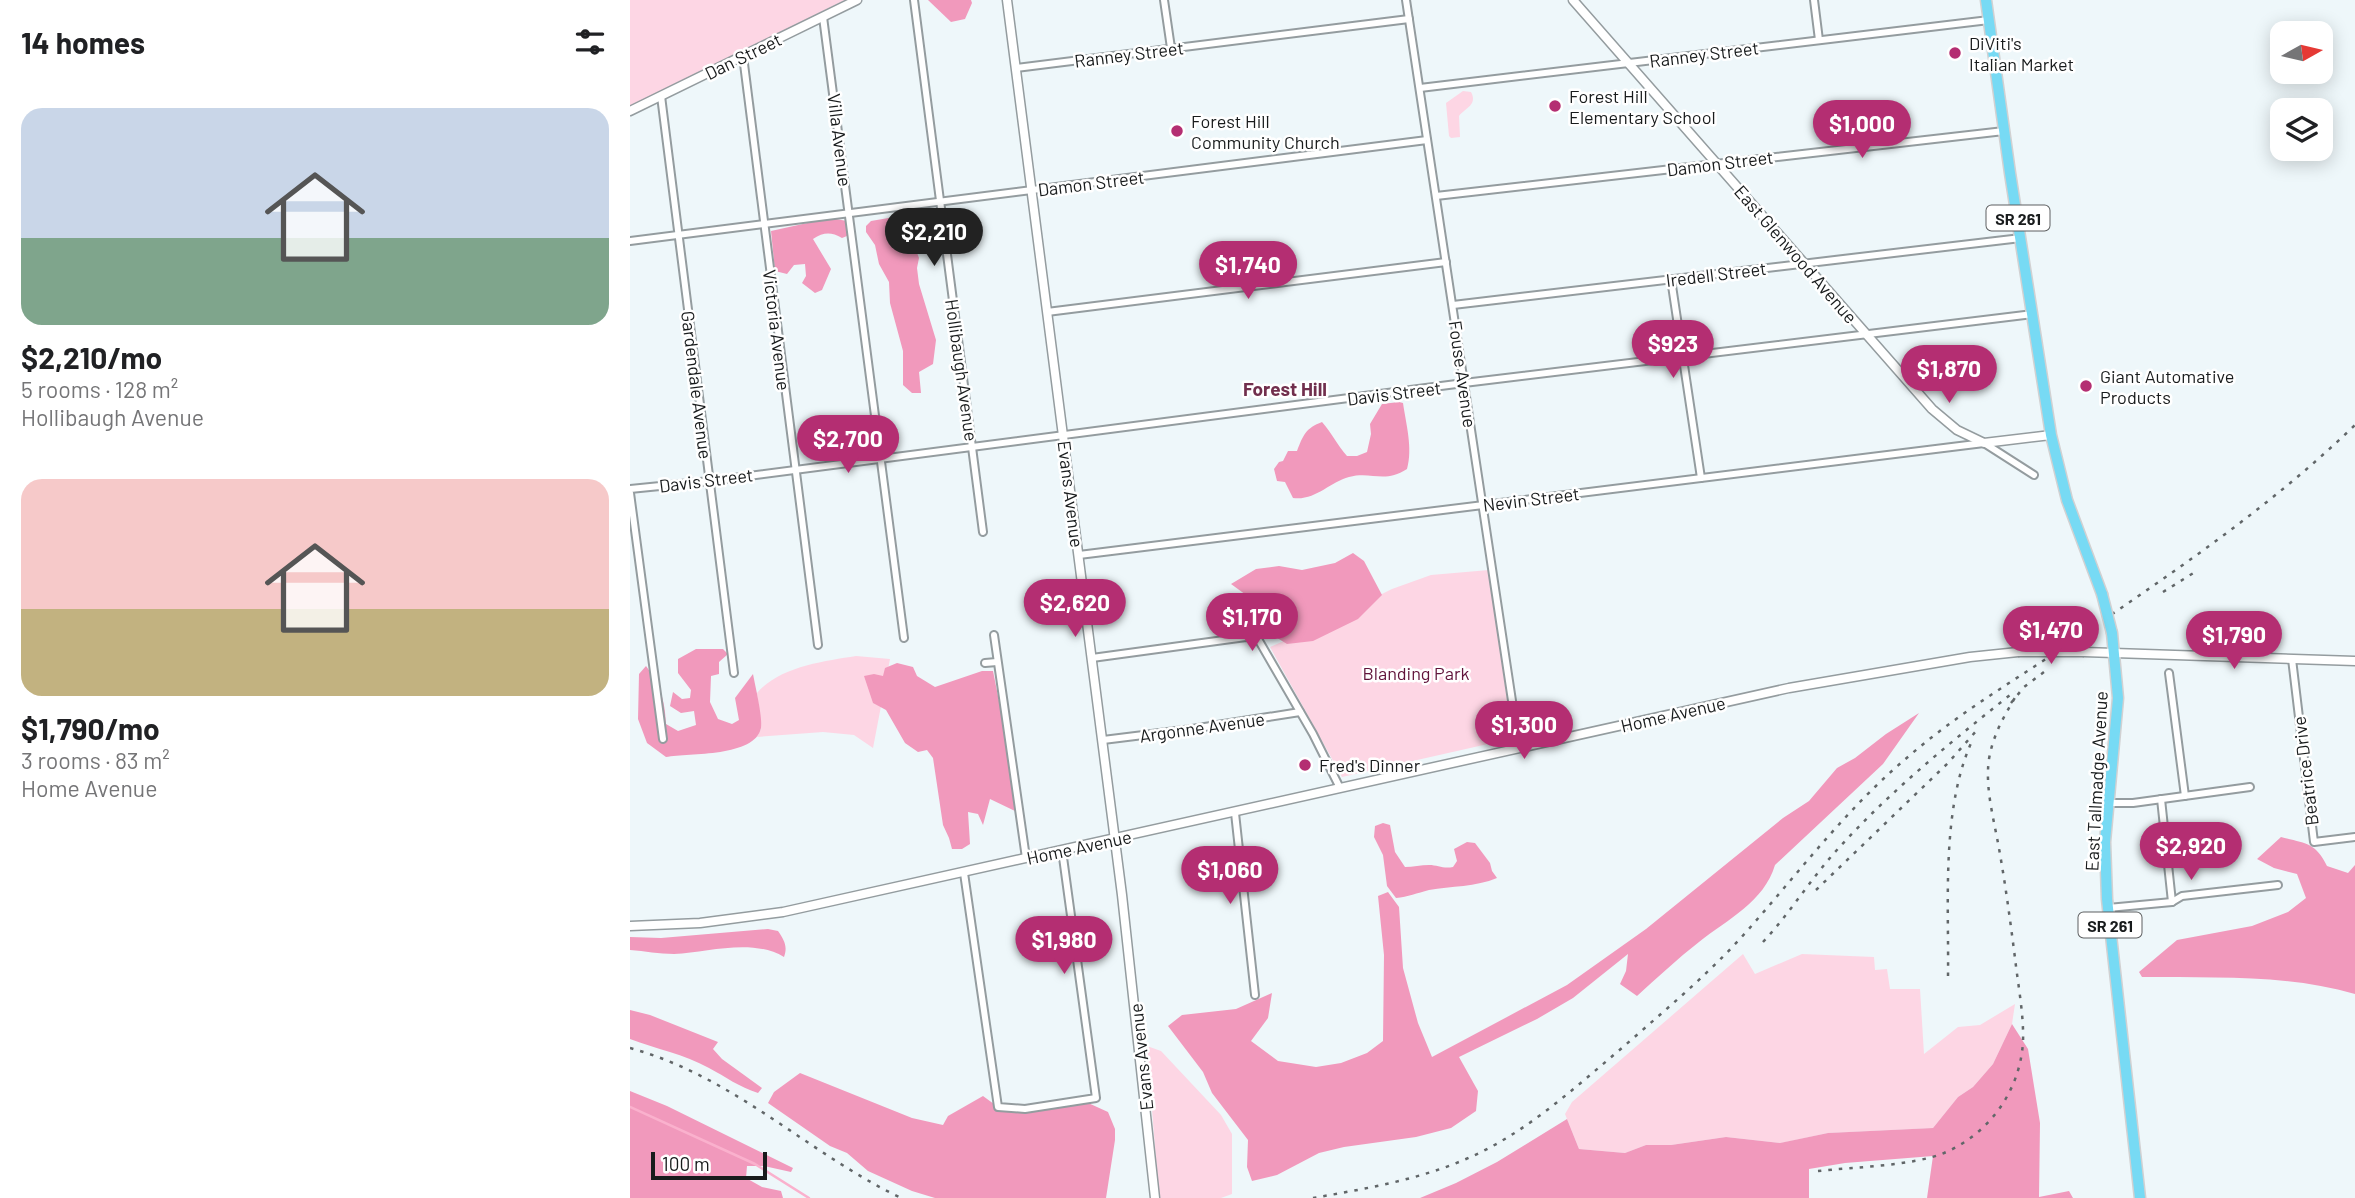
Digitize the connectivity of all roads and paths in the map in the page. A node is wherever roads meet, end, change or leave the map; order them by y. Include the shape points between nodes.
1 (857, 0) edge
2 (914, 0) edge
3 (1007, 0) edge
4 (1164, 0) edge
5 (1406, 0) edge
6 (1573, 0) edge
7 (1814, 0) edge
8 (1986, 0) edge
9 (823, 17) junction
10 (1409, 19) junction
11 (1989, 20) junction
12 (1819, 40) junction
13 (1171, 48) junction
14 (743, 56) junction
15 (1628, 62) junction
16 (1016, 68) junction
17 (1420, 88) junction
18 (661, 96) junction
19 (630, 111) edge
20 (2004, 131) junction
21 (1427, 140) junction
22 (1717, 163) junction
23 (1032, 190) junction
24 (1436, 196) junction
25 (940, 202) junction
26 (850, 214) junction
27 (763, 224) junction
28 (678, 234) junction
29 (2021, 238) junction
30 (630, 241) edge
31 (1446, 262) junction
32 (1804, 264) junction
33 (1671, 279) junction
34 (1453, 305) junction
35 (1047, 312) junction
36 (2033, 314) junction
37 (1867, 334) junction
38 (1683, 356) junction
39 (1464, 383) junction
40 (1063, 435) junction
41 (2051, 435) junction
42 (1984, 443) junction
43 (972, 446) junction
44 (880, 458) junction
45 (796, 468) junction
46 (2034, 475) dead end
47 (1701, 478) junction
48 (710, 481) junction
49 (630, 491) edge
50 (1482, 505) junction
51 (983, 532) dead end
52 (1079, 555) junction
53 (994, 635) dead end
54 (904, 638) dead end
55 (818, 645) dead end
56 (2114, 652) junction
57 (1092, 658) junction
58 (2292, 659) junction
59 (2355, 661) edge
60 (998, 662) junction
61 (985, 663) dead end
62 (2169, 673) dead end
63 (734, 674) dead end
64 (1300, 712) junction
65 (663, 739) dead end
66 (1103, 740) junction
67 (1518, 747) junction
68 (2250, 787) dead end
69 (1340, 788) junction
70 (2185, 796) junction
71 (2161, 799) junction
72 (2108, 803) junction
73 (1235, 813) junction
74 (2355, 837) edge
75 (1115, 839) junction
76 (1062, 850) junction
77 (1026, 858) junction
78 (964, 873) junction
79 (2278, 885) dead end
80 (2172, 902) junction
81 (2108, 908) junction
82 (630, 926) edge
83 (1255, 995) dead end
84 (1155, 1197) edge
85 (2140, 1198) edge

1 - 9 street, Dan Street
2 - 25 street, Hollibaugh Avenue
3 - 16 street, Evans Avenue
4 - 13 street
5 - 10 street, Fouse Avenue
6 - 15 street, East Glenwood Avenue
7 - 12 street
8 - 11 main road, East Tallmadge Avenue / SR 261
9 - 14 street, Dan Street
9 - 26 street, Villa Avenue
10 - 13 street, Ranney Street
10 - 17 street, Fouse Avenue
11 - 12 street, Ranney Street
11 - 20 main road, East Tallmadge Avenue / SR 261
12 - 15 street, Ranney Street
13 - 16 street, Ranney Street
14 - 18 street, Dan Street
14 - 27 street, Victoria Avenue
15 - 17 street, Ranney Street
15 - 22 street, East Glenwood Avenue
16 - 23 street, Evans Avenue
17 - 21 street, Fouse Avenue
18 - 19 street, Dan Street
18 - 28 street, Gardendale Avenue
20 - 22 street, Damon Street
20 - 29 main road, East Tallmadge Avenue / SR 261
21 - 23 street, Damon Street
21 - 24 street, Fouse Avenue
22 - 24 street, Damon Street
22 - 32 street, East Glenwood Avenue
23 - 25 street, Damon Street
23 - 35 street, Evans Avenue
24 - 31 street, Fouse Avenue
25 - 26 street, Damon Street
25 - 43 street, Hollibaugh Avenue
26 - 27 street, Damon Street
26 - 44 street, Villa Avenue
27 - 28 street, Damon Street
27 - 45 street, Victoria Avenue
28 - 30 street, Damon Street
28 - 48 street, Gardendale Avenue
29 - 32 street, Iredell Street
29 - 36 main road, East Tallmadge Avenue / SR 261
31 - 34 street, Fouse Avenue
31 - 35 street
32 - 33 street, Iredell Street
32 - 37 street, East Glenwood Avenue
33 - 34 street, Iredell Street
33 - 38 street
34 - 39 street, Fouse Avenue
35 - 40 street, Evans Avenue
36 - 37 street, Davis Street
36 - 41 main road, East Tallmadge Avenue / SR 261
37 - 38 street, Davis Street
37 - 42 street, East Glenwood Avenue via 1932,409 1957,430
38 - 39 street, Davis Street
38 - 47 street
39 - 40 street, Davis Street
39 - 50 street, Fouse Avenue
40 - 43 street, Davis Street
40 - 52 street, Evans Avenue
41 - 42 street
41 - 56 main road, East Tallmadge Avenue / SR 261, bridge via 2067,500 2102,594
42 - 46 street
42 - 47 street, Nevin Street
43 - 44 street, Davis Street
43 - 51 street, Hollibaugh Avenue
44 - 45 street, Davis Street
44 - 54 street, Villa Avenue
45 - 48 street, Davis Street
45 - 55 street, Victoria Avenue
47 - 50 street, Nevin Street
48 - 49 street, Davis Street
48 - 63 street, Gardendale Avenue
49 - 65 street
50 - 52 street, Nevin Street
50 - 67 street, Fouse Avenue
52 - 57 street, Evans Avenue
53 - 60 street
56 - 58 street, Home Avenue
56 - 67 street, Home Avenue, bridge via 1970,657 1789,688
56 - 72 main road, East Tallmadge Avenue / SR 261 via 2117,717
57 - 64 street via 1252,637 1263,646
57 - 66 street, Evans Avenue
58 - 59 street, Home Avenue
58 - 74 street, Beatrice Drive via 2314,842
60 - 61 street
60 - 77 street
62 - 70 street
64 - 66 street, Argonne Avenue
64 - 69 street
66 - 75 street, Evans Avenue
67 - 69 street, Home Avenue
68 - 70 street
69 - 73 street, Home Avenue
70 - 71 street
71 - 72 street
71 - 80 street
72 - 81 main road, East Tallmadge Avenue / SR 261
73 - 75 street, Home Avenue
73 - 83 street
75 - 76 street, Home Avenue
75 - 84 street, Evans Avenue
76 - 77 street, Home Avenue
76 - 78 street via 1096,1098 1025,1109 998,1107
77 - 78 street, Home Avenue
78 - 82 street, Home Avenue via 771,914
79 - 80 street via 2182,896
80 - 81 street
81 - 85 main road, East Tallmadge Avenue / SR 261

